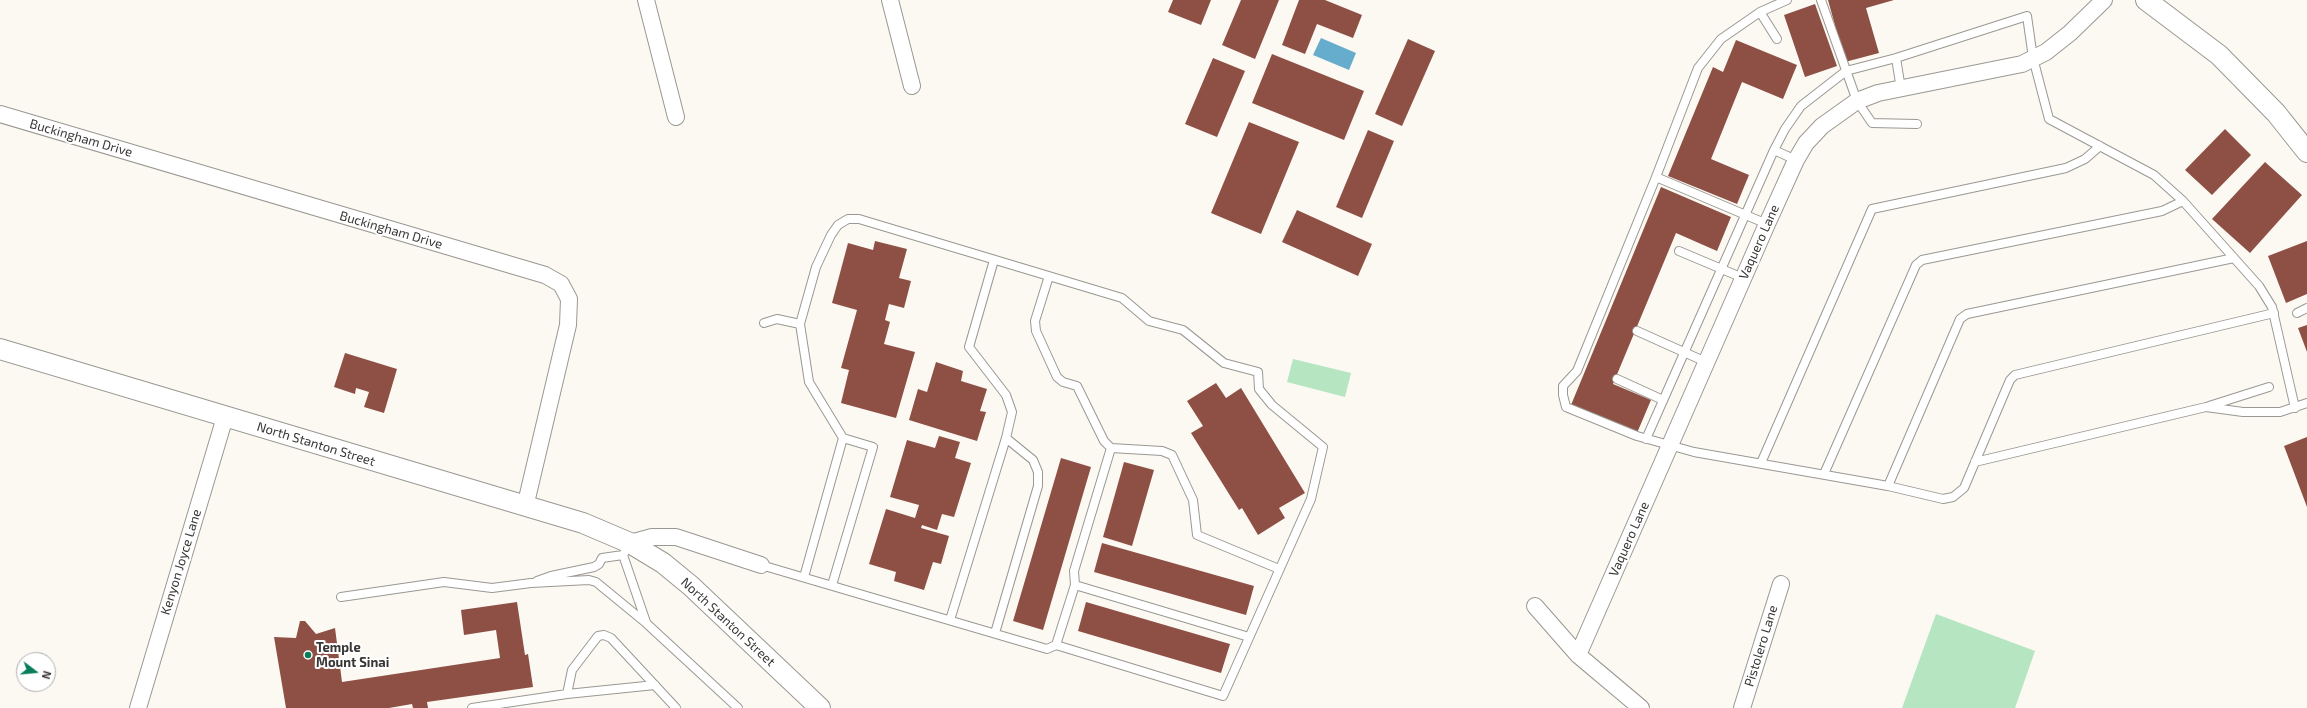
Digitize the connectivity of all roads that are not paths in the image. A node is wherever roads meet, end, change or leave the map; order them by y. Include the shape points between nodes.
1 (646, 0) edge
2 (890, 0) edge
3 (1787, 0) edge
4 (1821, 0) edge
5 (2104, 0) edge
6 (2146, 0) edge
7 (1760, 12) junction
8 (1777, 39) dead end
9 (1896, 58) junction
10 (2032, 58) junction
11 (1846, 71) junction
12 (912, 86) dead end
13 (1901, 89) junction
14 (1857, 101) junction
15 (0, 114) edge
16 (676, 117) dead end
17 (1916, 124) dead end
18 (2100, 146) junction
19 (1774, 150) junction
20 (2307, 152) edge
21 (1796, 160) junction
22 (1656, 178) junction
23 (2183, 201) junction
24 (1745, 216) junction
25 (1767, 224) junction
26 (1679, 251) dead end
27 (2234, 258) junction
28 (994, 260) junction
29 (1722, 269) junction
30 (1049, 276) junction
31 (1743, 278) junction
32 (2307, 308) edge
33 (2274, 313) junction
34 (2297, 313) dead end
35 (764, 323) dead end
36 (800, 324) junction
37 (1637, 331) dead end
38 (0, 349) edge
39 (1684, 352) junction
40 (1706, 362) junction
41 (1617, 379) dead end
42 (2269, 387) dead end
43 (1663, 400) junction
44 (2303, 405) edge
45 (2206, 407) junction
46 (225, 417) junction
47 (843, 438) junction
48 (1006, 438) junction
49 (1646, 439) junction
50 (1670, 445) junction
51 (1111, 448) junction
52 (1975, 462) junction
53 (1760, 463) junction
54 (1824, 474) junction
55 (1888, 486) junction
56 (525, 507) junction
57 (627, 549) junction
58 (761, 565) joint
59 (1280, 569) junction
60 (804, 577) junction
61 (531, 583) junction
62 (1781, 584) dead end
63 (832, 585) junction
64 (1075, 585) junction
65 (341, 597) dead end
66 (1535, 606) dead end
67 (950, 620) junction
68 (646, 623) junction
69 (995, 633) junction
70 (1249, 638) junction
71 (1056, 645) junction
72 (1578, 655) junction
73 (655, 685) junction
74 (568, 694) junction
75 (138, 708) edge
76 (472, 708) edge
77 (676, 708) edge
78 (738, 708) edge
79 (820, 708) edge
80 (1641, 708) edge
81 (1742, 708) edge

1 - 16 street
2 - 12 street
3 - 7 lane
4 - 11 lane
5 - 10 street, Vaquero Lane via 2070,33 2046,52
6 - 20 street via 2219,55 2276,114
7 - 8 lane
7 - 22 lane via 1721,39 1698,68
9 - 10 lane via 2027,16
9 - 11 lane
9 - 13 lane
10 - 13 street, Vaquero Lane via 2022,64
10 - 18 lane via 2049,119
11 - 14 lane
11 - 19 lane via 1801,106
13 - 14 street, Vaquero Lane via 1878,93
14 - 17 lane via 1872,123
14 - 21 street, Vaquero Lane via 1822,126 1806,143
15 - 56 street, Buckingham Drive via 545,274 561,284 569,299 568,326
18 - 23 lane via 2154,175
18 - 53 lane via 2085,159 2066,168 1872,210
19 - 21 lane
19 - 24 lane
21 - 25 street, Vaquero Lane
22 - 24 lane
22 - 49 lane via 1577,371 1564,386 1563,395 1566,407
23 - 27 lane
23 - 54 lane via 2162,211 1922,260 1916,265
24 - 25 lane
24 - 29 lane
25 - 31 street, Vaquero Lane
26 - 29 lane
27 - 33 lane via 2259,286
27 - 55 lane via 1967,314 1960,319
28 - 30 lane
28 - 36 lane via 859,220 848,219 838,225 831,235 816,267
28 - 48 lane via 969,347 1006,395 1012,412
29 - 31 lane
29 - 39 lane
30 - 51 lane via 1036,321 1036,331 1057,377 1062,382 1077,386 1104,441
30 - 59 lane via 1122,298 1149,321 1183,330 1224,363 1258,372 1259,389 1272,405 1323,447 1311,499
31 - 40 street, Vaquero Lane
32 - 34 lane
33 - 44 lane
33 - 52 lane via 2015,376 2010,380
35 - 36 lane via 777,319
36 - 47 lane via 809,382
37 - 39 lane
38 - 46 street, North Stanton Street
39 - 40 lane
39 - 43 lane
40 - 50 street, Vaquero Lane
41 - 43 lane
42 - 45 lane
43 - 49 lane
44 - 45 lane via 2280,412 2243,412
45 - 52 lane
46 - 56 street, North Stanton Street
46 - 75 street, Kenyon Joyce Lane
47 - 60 lane
47 - 63 lane via 873,447
48 - 67 lane
48 - 69 lane via 1033,460 1038,472 1038,486
49 - 50 lane
50 - 53 lane via 1694,452
50 - 72 street, Vaquero Lane
51 - 59 lane via 1162,451 1172,455 1193,500 1197,536
51 - 64 lane via 1074,571
52 - 55 lane via 1964,488 1953,497 1943,499
53 - 54 lane
54 - 55 lane
56 - 57 street, North Stanton Street via 583,524
57 - 58 street via 652,537 676,537
57 - 61 lane via 602,558 594,567
57 - 68 lane
57 - 79 street, North Stanton Street via 663,564 691,586
58 - 60 lane
59 - 70 lane
60 - 63 lane
61 - 65 lane via 492,588 444,582
61 - 68 lane via 589,580 596,582
62 - 81 street, Pistolero Lane
63 - 67 lane
64 - 70 lane
64 - 71 lane
66 - 72 street
67 - 69 lane
68 - 78 lane
69 - 71 lane via 1048,648
70 - 71 lane via 1223,696
72 - 80 street
73 - 74 lane
73 - 74 lane via 611,638 604,635 598,636 572,670
73 - 77 lane
74 - 76 lane

